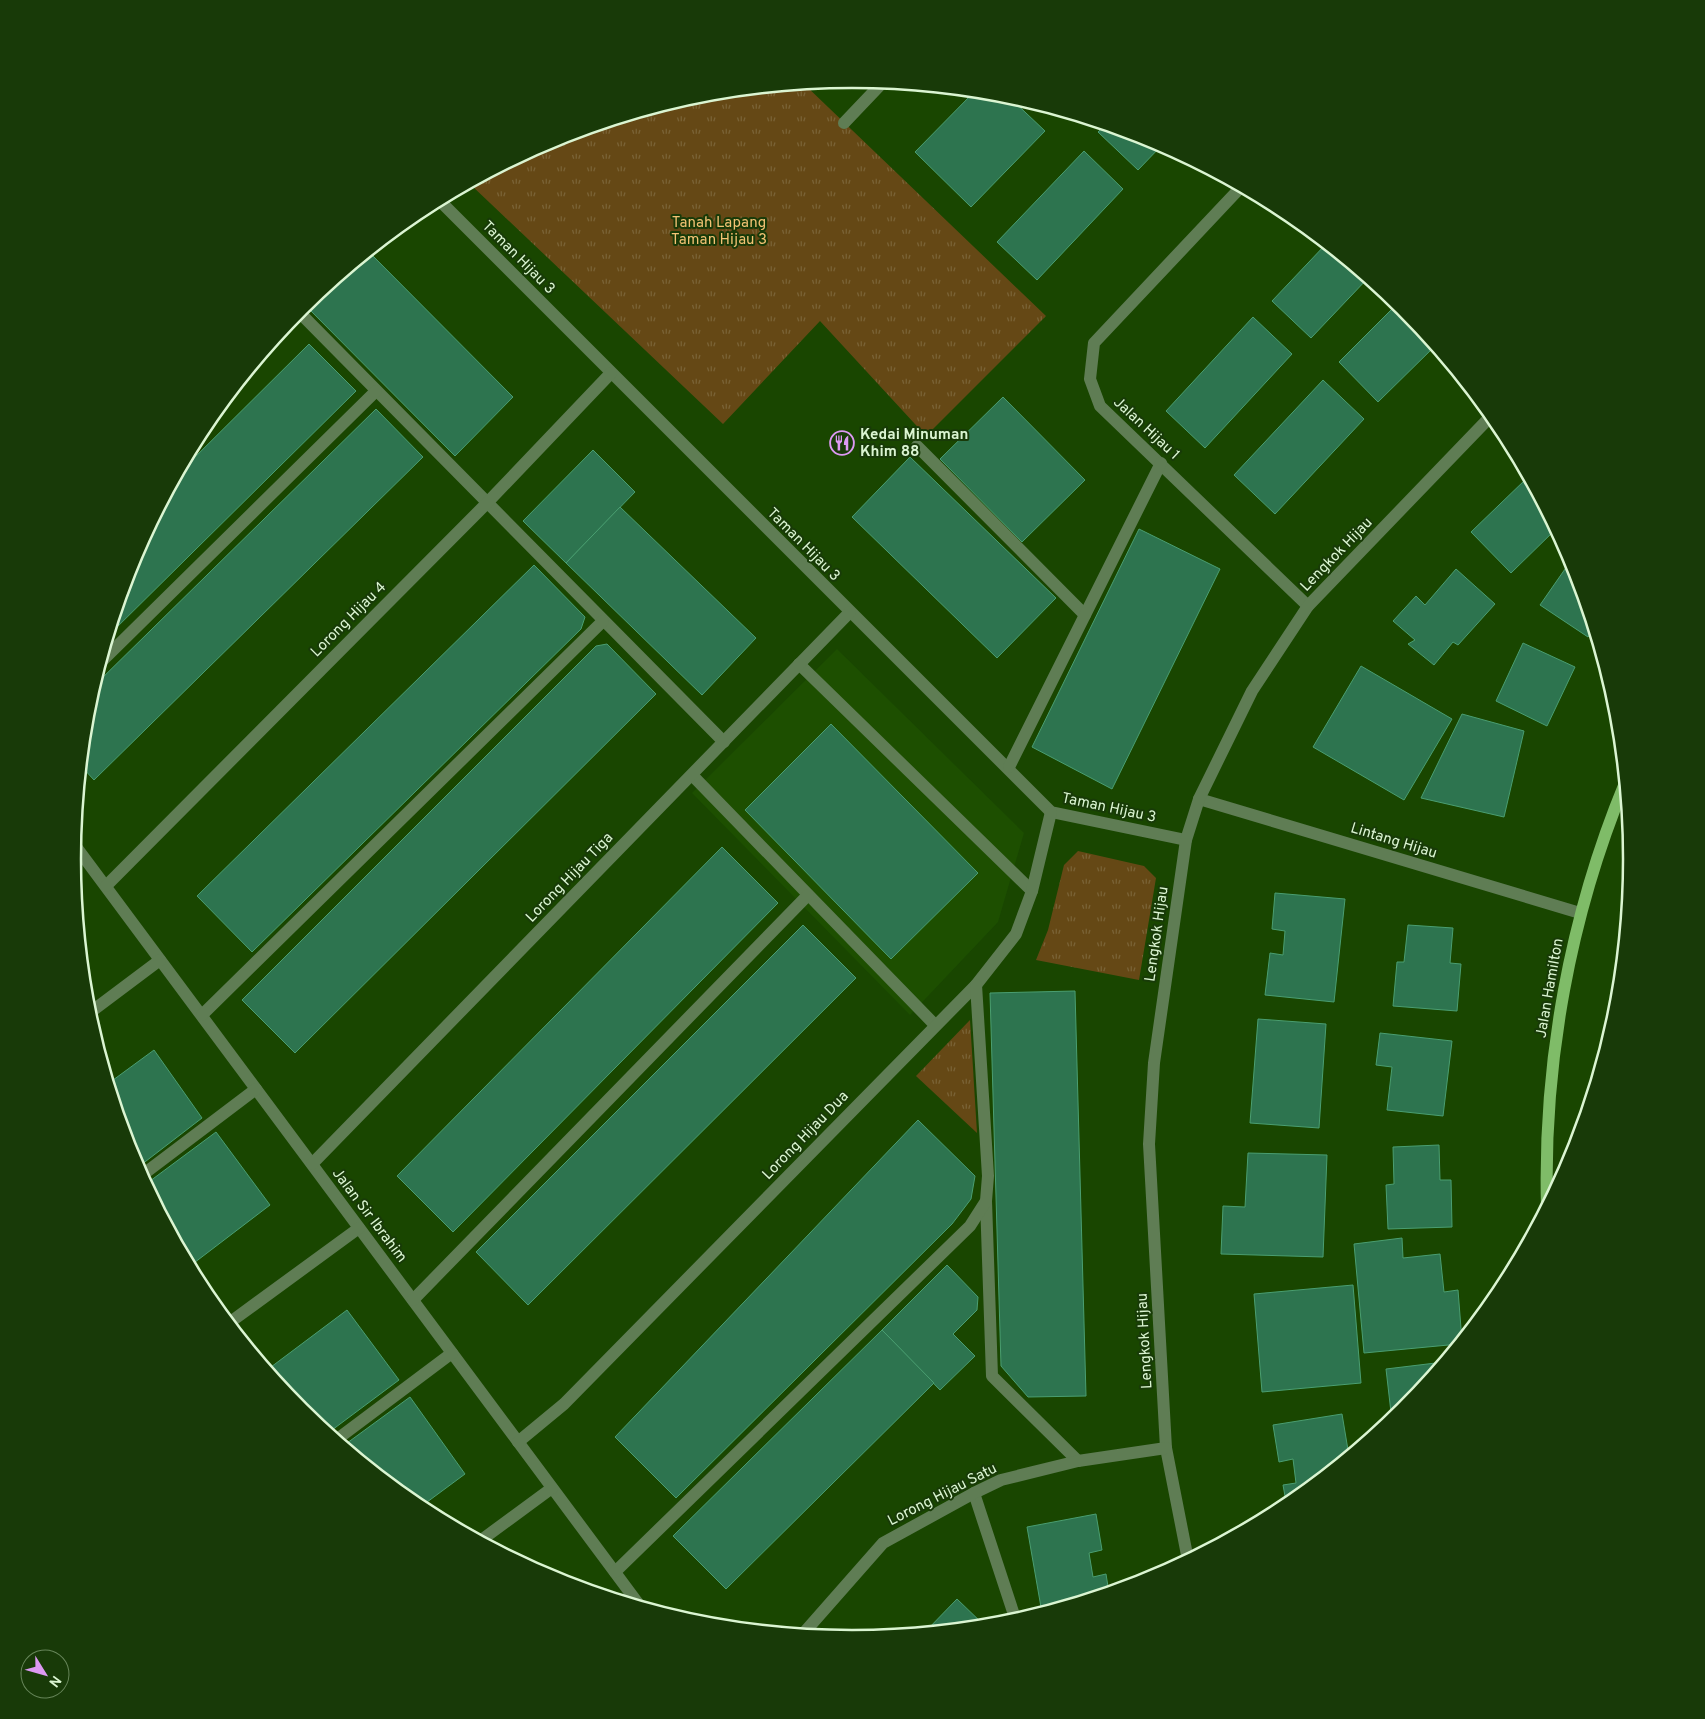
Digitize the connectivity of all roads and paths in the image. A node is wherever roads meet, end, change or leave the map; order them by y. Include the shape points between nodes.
1 (876, 89) edge
2 (844, 123) dead end
3 (1237, 191) edge
4 (445, 206) edge
5 (304, 317) edge
6 (611, 373) junction
7 (376, 392) junction
8 (1486, 421) edge
9 (917, 446) dead end
10 (1161, 463) junction
11 (486, 504) junction
12 (1308, 606) junction
13 (850, 612) junction
14 (1085, 615) junction
15 (603, 620) junction
16 (110, 653) edge
17 (799, 664) junction
18 (724, 742) junction
19 (1009, 767) junction
20 (692, 775) junction
21 (1621, 796) edge
22 (1199, 799) junction
23 (1051, 812) junction
24 (1186, 840) junction
25 (81, 853) edge
26 (106, 886) junction
27 (1032, 891) junction
28 (808, 895) junction
29 (1580, 913) junction
30 (160, 960) junction
31 (976, 985) junction
32 (96, 1008) edge
33 (202, 1015) junction
34 (935, 1025) junction
35 (256, 1089) junction
36 (312, 1164) junction
37 (147, 1171) edge
38 (1547, 1195) edge
39 (986, 1201) junction
40 (359, 1228) junction
41 (413, 1300) junction
42 (234, 1320) edge
43 (452, 1353) junction
44 (341, 1436) edge
45 (518, 1442) junction
46 (1166, 1448) junction
47 (1078, 1461) junction
48 (552, 1488) junction
49 (974, 1493) junction
50 (485, 1537) edge
51 (1187, 1554) edge
52 (615, 1572) junction
53 (635, 1599) edge
54 (1014, 1613) edge
55 (806, 1629) edge

1 - 2 street
3 - 10 street, Jalan Hijau 1 via 1094,343 1090,379 1100,406
4 - 6 street, Taman Hijau 3
5 - 7 street
6 - 11 street, Lorong Hijau 4
6 - 13 street, Taman Hijau 3
7 - 11 street
7 - 16 street
8 - 12 street, Lengkok Hijau
9 - 14 street
10 - 12 street, Jalan Hijau 1
10 - 14 street
11 - 15 street
11 - 26 street, Lorong Hijau 4
12 - 22 street, Lengkok Hijau via 1252,691
13 - 17 street, Lorong Hijau Tiga
13 - 19 street, Taman Hijau 3
14 - 19 street
15 - 18 street
15 - 33 street
17 - 18 street, Lorong Hijau Tiga
17 - 27 street
18 - 20 street, Lorong Hijau Tiga
19 - 23 street, Taman Hijau 3
20 - 28 street
20 - 36 street, Lorong Hijau Tiga
21 - 29 main road, Jalan Hamilton
22 - 24 street, Lengkok Hijau
22 - 29 street, Lintang Hijau
23 - 24 street, Taman Hijau 3
23 - 27 street, Lorong Hijau Dua
24 - 46 street, Lengkok Hijau via 1154,1062 1149,1144
25 - 26 street, Jalan Sir Ibrahim
26 - 30 street, Jalan Sir Ibrahim
27 - 31 street, Lorong Hijau Dua via 1016,934
28 - 34 street
28 - 41 street
29 - 38 main road, Jalan Hamilton via 1558,1016 1546,1161
30 - 32 street
30 - 33 street, Jalan Sir Ibrahim
31 - 34 street, Lorong Hijau Dua
31 - 39 street via 988,1176
33 - 35 street, Jalan Sir Ibrahim
34 - 45 street, Lorong Hijau Dua via 564,1404
35 - 36 street, Jalan Sir Ibrahim
35 - 37 street
36 - 40 street, Jalan Sir Ibrahim
39 - 47 street via 992,1376
39 - 52 street via 964,1232
40 - 41 street, Jalan Sir Ibrahim
40 - 42 street
41 - 43 street, Jalan Sir Ibrahim
43 - 44 street
43 - 45 street, Jalan Sir Ibrahim
45 - 48 street, Jalan Sir Ibrahim
46 - 47 street, Lorong Hijau Satu
46 - 51 street, Lengkok Hijau
47 - 49 street, Lorong Hijau Satu via 1001,1480
48 - 50 street
48 - 52 street, Jalan Sir Ibrahim
49 - 54 street
49 - 55 street, Lorong Hijau Satu via 883,1543
52 - 53 street, Jalan Sir Ibrahim

